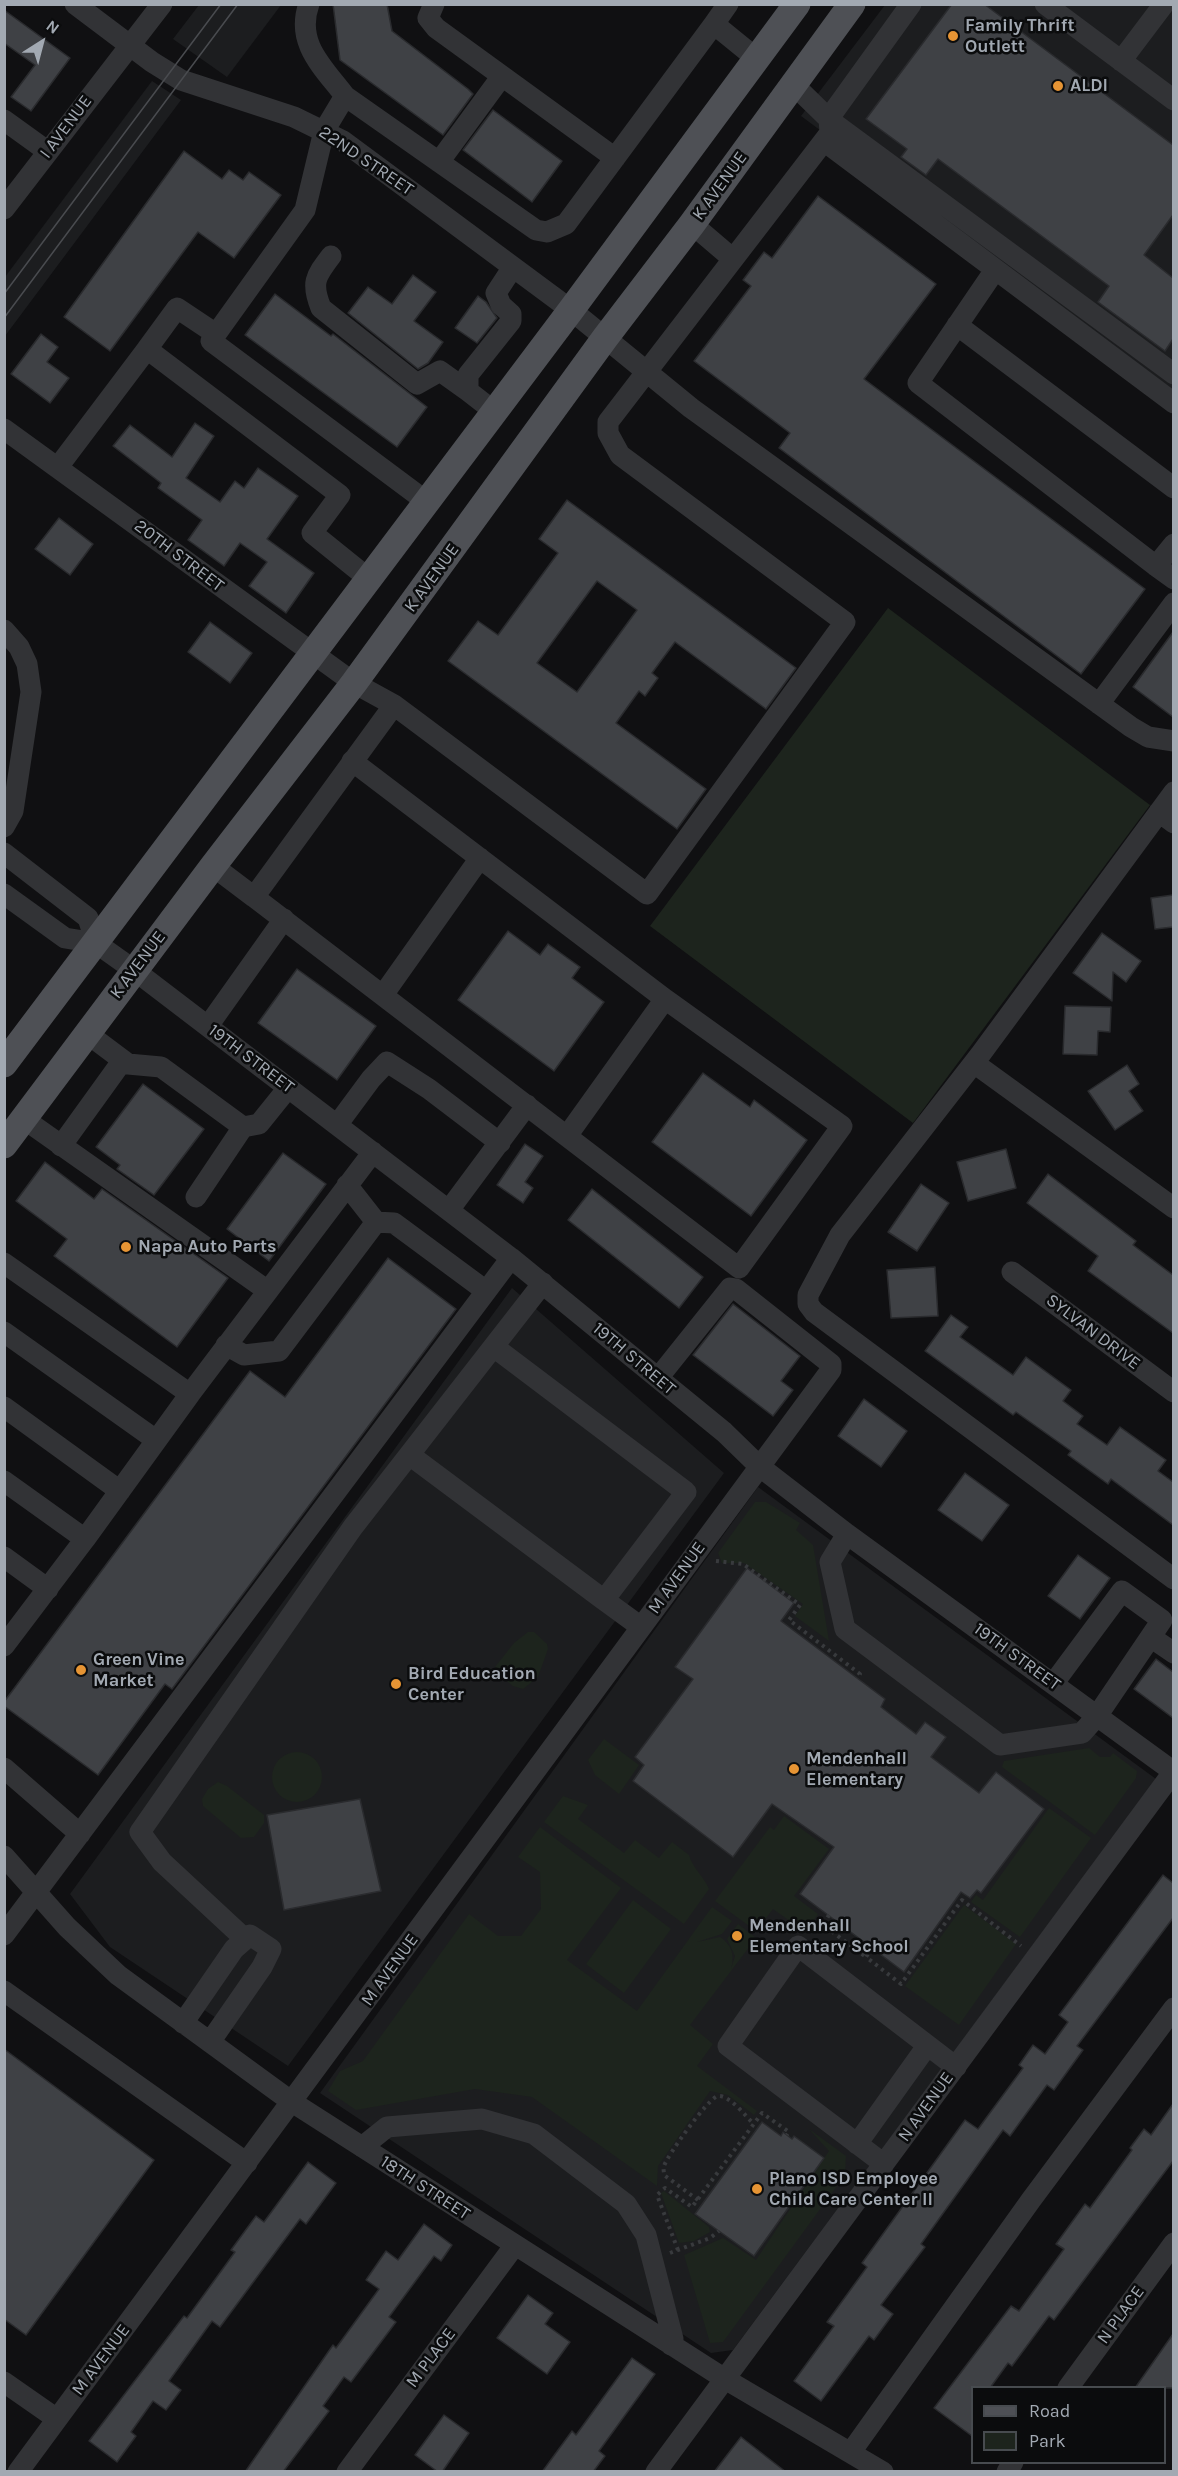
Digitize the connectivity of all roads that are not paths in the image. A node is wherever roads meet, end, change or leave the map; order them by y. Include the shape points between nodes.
1 (75, 4) edge
2 (309, 4) edge
3 (434, 4) edge
4 (728, 4) edge
5 (797, 4) edge
6 (852, 4) edge
7 (911, 4) edge
8 (1045, 4) edge
9 (1164, 4) edge
10 (159, 6) edge
11 (714, 24) junction
12 (129, 45) junction
13 (757, 59) junction
14 (1122, 61) junction
15 (502, 76) junction
16 (794, 85) junction
17 (345, 96) junction
18 (1173, 100) edge
19 (829, 118) junction
20 (4, 120) edge
21 (324, 131) junction
22 (824, 141) junction
23 (47, 151) junction
24 (615, 158) junction
25 (439, 162) junction
26 (4, 209) edge
27 (692, 224) junction
28 (331, 256) dead end
29 (733, 259) junction
30 (513, 267) junction
31 (995, 270) junction
32 (571, 310) junction
33 (957, 325) junction
34 (216, 334) junction
35 (605, 338) junction
36 (147, 348) junction
37 (646, 370) junction
38 (1173, 374) edge
39 (468, 391) junction
40 (1173, 403) edge
41 (495, 412) junction
42 (4, 429) edge
43 (58, 467) junction
44 (1173, 488) edge
45 (427, 502) junction
46 (1173, 544) edge
47 (1156, 566) junction
48 (369, 579) junction
49 (1173, 579) edge
50 (1173, 603) edge
51 (4, 630) edge
52 (313, 653) junction
53 (354, 683) junction
54 (1099, 704) junction
55 (393, 705) junction
56 (1173, 741) edge
57 (352, 761) junction
58 (1173, 792) edge
59 (1166, 817) edge
60 (4, 827) edge
61 (4, 853) edge
62 (480, 858) junction
63 (213, 866) junction
64 (4, 894) edge
65 (254, 897) junction
66 (284, 919) junction
67 (96, 943) junction
68 (134, 970) junction
69 (383, 995) junction
70 (665, 999) junction
71 (208, 1026) junction
72 (88, 1034) junction
73 (123, 1059) junction
74 (974, 1063) junction
75 (4, 1064) edge
76 (288, 1088) junction
77 (527, 1106) junction
78 (24, 1119) junction
79 (337, 1125) junction
80 (243, 1127) junction
81 (567, 1136) junction
82 (500, 1143) junction
83 (4, 1146) edge
84 (61, 1146) junction
85 (373, 1152) junction
86 (347, 1185) junction
87 (196, 1197) dead end
88 (1173, 1208) edge
89 (449, 1210) junction
90 (376, 1222) junction
91 (511, 1258) junction
92 (4, 1263) edge
93 (1012, 1272) dead end
94 (543, 1283) junction
95 (268, 1291) junction
96 (486, 1291) junction
97 (4, 1332) edge
98 (226, 1345) junction
99 (494, 1347) junction
100 (658, 1378) junction
101 (1173, 1392) edge
102 (189, 1394) junction
103 (4, 1407) edge
104 (156, 1440) junction
105 (411, 1456) junction
106 (759, 1466) junction
107 (4, 1481) edge
108 (120, 1491) junction
109 (847, 1534) junction
110 (86, 1539) junction
111 (4, 1557) edge
112 (1173, 1579) edge
113 (48, 1589) junction
114 (604, 1600) junction
115 (640, 1627) junction
116 (1152, 1638) junction
117 (4, 1646) edge
118 (1173, 1653) edge
119 (1053, 1684) junction
120 (1097, 1716) junction
121 (4, 1768) edge
122 (1173, 1772) edge
123 (80, 1834) junction
124 (4, 1856) edge
125 (36, 1893) junction
126 (4, 1935) edge
127 (245, 1939) junction
128 (4, 1991) edge
129 (1173, 2008) edge
130 (183, 2023) junction
131 (210, 2042) junction
132 (927, 2046) junction
133 (956, 2067) junction
134 (292, 2102) junction
135 (857, 2144) junction
136 (362, 2147) junction
137 (248, 2163) junction
138 (884, 2164) junction
139 (1173, 2243) edge
140 (515, 2245) junction
141 (671, 2345) junction
142 (725, 2379) junction
143 (4, 2382) edge
144 (1069, 2386) edge
145 (57, 2419) junction
146 (851, 2452) junction
147 (882, 2471) edge
148 (18, 2472) edge
149 (347, 2472) edge
150 (656, 2472) edge

1 - 12 street, 22ND STREET
2 - 17 street via 305,38
3 - 15 street via 428,18 436,28
4 - 11 street
5 - 13 main road
6 - 16 main road, K AVENUE
7 - 19 street
8 - 14 street
9 - 14 street
10 - 12 street, I AVENUE
11 - 13 street
11 - 24 street
12 - 21 street, 22ND STREET via 182,80 294,117
12 - 23 street, I AVENUE
13 - 16 main road
13 - 32 main road
14 - 18 street
15 - 24 street
15 - 25 street
16 - 19 street
16 - 27 main road, K AVENUE
17 - 21 street
17 - 25 street
19 - 22 street via 830,133
19 - 38 street
20 - 23 street
21 - 30 street, 22ND STREET
21 - 34 street via 305,210
22 - 29 street
22 - 31 street
23 - 26 street, I AVENUE
24 - 25 street via 566,224 547,232 536,230
27 - 29 street
27 - 35 main road, K AVENUE
28 - 39 street via 317,274 314,290 321,308 417,384 440,371
29 - 37 street
30 - 32 street, 22ND STREET
30 - 39 street via 496,293 511,314 511,321 468,375
31 - 33 street
31 - 40 street
32 - 35 street, 22ND STREET
32 - 41 main road
33 - 44 street
33 - 47 street via 918,383
34 - 36 street via 177,308
34 - 45 street via 211,341
35 - 37 street, 22ND STREET
35 - 53 main road, K AVENUE
36 - 43 street
36 - 48 street via 340,495 312,533
37 - 54 street, 22ND STREET via 691,408
37 - 55 street, 20TH STREET via 608,422 608,433 620,455 845,622 647,894
39 - 41 street
41 - 45 main road
42 - 43 street, 20TH STREET
43 - 52 street, 20TH STREET
45 - 48 main road
46 - 47 street
47 - 49 street
48 - 52 main road
50 - 54 street
51 - 60 street via 27,664 30,692 13,811
52 - 53 street, 20TH STREET
52 - 67 main road
53 - 55 street, 20TH STREET
53 - 63 main road, K AVENUE
54 - 56 street, 22ND STREET via 1148,737
55 - 57 street
57 - 62 street
57 - 65 street
58 - 59 street
59 - 74 street
61 - 67 street via 88,918
62 - 69 street
62 - 70 street
63 - 65 street
63 - 68 main road, K AVENUE
64 - 67 street via 65,938
65 - 66 street
66 - 69 street
66 - 71 street
67 - 68 street, 19TH STREET
67 - 75 main road
68 - 71 street, 19TH STREET
68 - 72 main road, K AVENUE
69 - 77 street
70 - 81 street
70 - 81 street via 842,1126 739,1268
71 - 76 street, 19TH STREET
72 - 73 street
72 - 78 main road, K AVENUE
73 - 80 street via 128,1064 161,1067
73 - 84 street
74 - 88 street
74 - 112 street via 840,1235 812,1284 808,1304 867,1353
76 - 79 street, 19TH STREET
76 - 80 street via 259,1124
77 - 81 street
77 - 82 street
78 - 83 main road, K AVENUE
78 - 84 street
79 - 82 street via 370,1078 387,1062
79 - 85 street, 19TH STREET
80 - 87 street
82 - 89 street
84 - 95 street
85 - 86 street
85 - 89 street, 19TH STREET
86 - 90 street
86 - 95 street
89 - 91 street, 19TH STREET
90 - 96 street via 394,1223
90 - 98 street via 279,1351 244,1355
91 - 94 street, 19TH STREET
91 - 96 street
92 - 102 street
93 - 101 street, SYLVAN DRIVE
94 - 99 street
94 - 100 street, 19TH STREET
95 - 98 street
96 - 123 street
97 - 104 street
98 - 102 street
99 - 105 street
99 - 114 street via 686,1492
100 - 106 street, 19TH STREET
100 - 106 street, M AVENUE via 730,1288 828,1361 831,1370
102 - 104 street
103 - 108 street
104 - 108 street
105 - 114 street
105 - 127 street via 353,1527 140,1832 162,1862
106 - 109 street, 19TH STREET
106 - 115 street, M AVENUE
107 - 110 street
108 - 110 street
109 - 119 street, 19TH STREET
109 - 120 street via 830,1562 845,1629 1000,1745 1082,1733
110 - 113 street
111 - 113 street
113 - 117 street
114 - 115 street
115 - 134 street, M AVENUE
116 - 118 street
116 - 119 street via 1161,1618 1122,1591
116 - 120 street
119 - 120 street, 19TH STREET
120 - 122 street, 19TH STREET
121 - 123 street
122 - 133 street, N AVENUE
123 - 125 street
124 - 125 street, 18TH STREET
125 - 126 street
125 - 130 street, 18TH STREET via 118,1975
127 - 130 street
127 - 131 street via 250,1935 271,1949
128 - 137 street
129 - 146 street via 1030,2200
130 - 131 street, 18TH STREET
131 - 134 street, 18TH STREET
132 - 133 street
132 - 135 street
132 - 135 street via 798,1946 728,2046
133 - 138 street, N AVENUE
134 - 136 street, 18TH STREET
134 - 137 street, M AVENUE
135 - 138 street
136 - 140 street, 18TH STREET
136 - 141 street via 387,2127 482,2119 534,2134 626,2204 646,2235 674,2339
137 - 145 street, M AVENUE
138 - 142 street, N AVENUE
139 - 144 street, N PLACE
140 - 141 street, 18TH STREET
140 - 149 street, M PLACE
141 - 142 street, 18TH STREET
142 - 146 street, 18TH STREET
142 - 150 street, N AVENUE
143 - 145 street
145 - 148 street, M AVENUE
146 - 147 street, 18TH STREET

